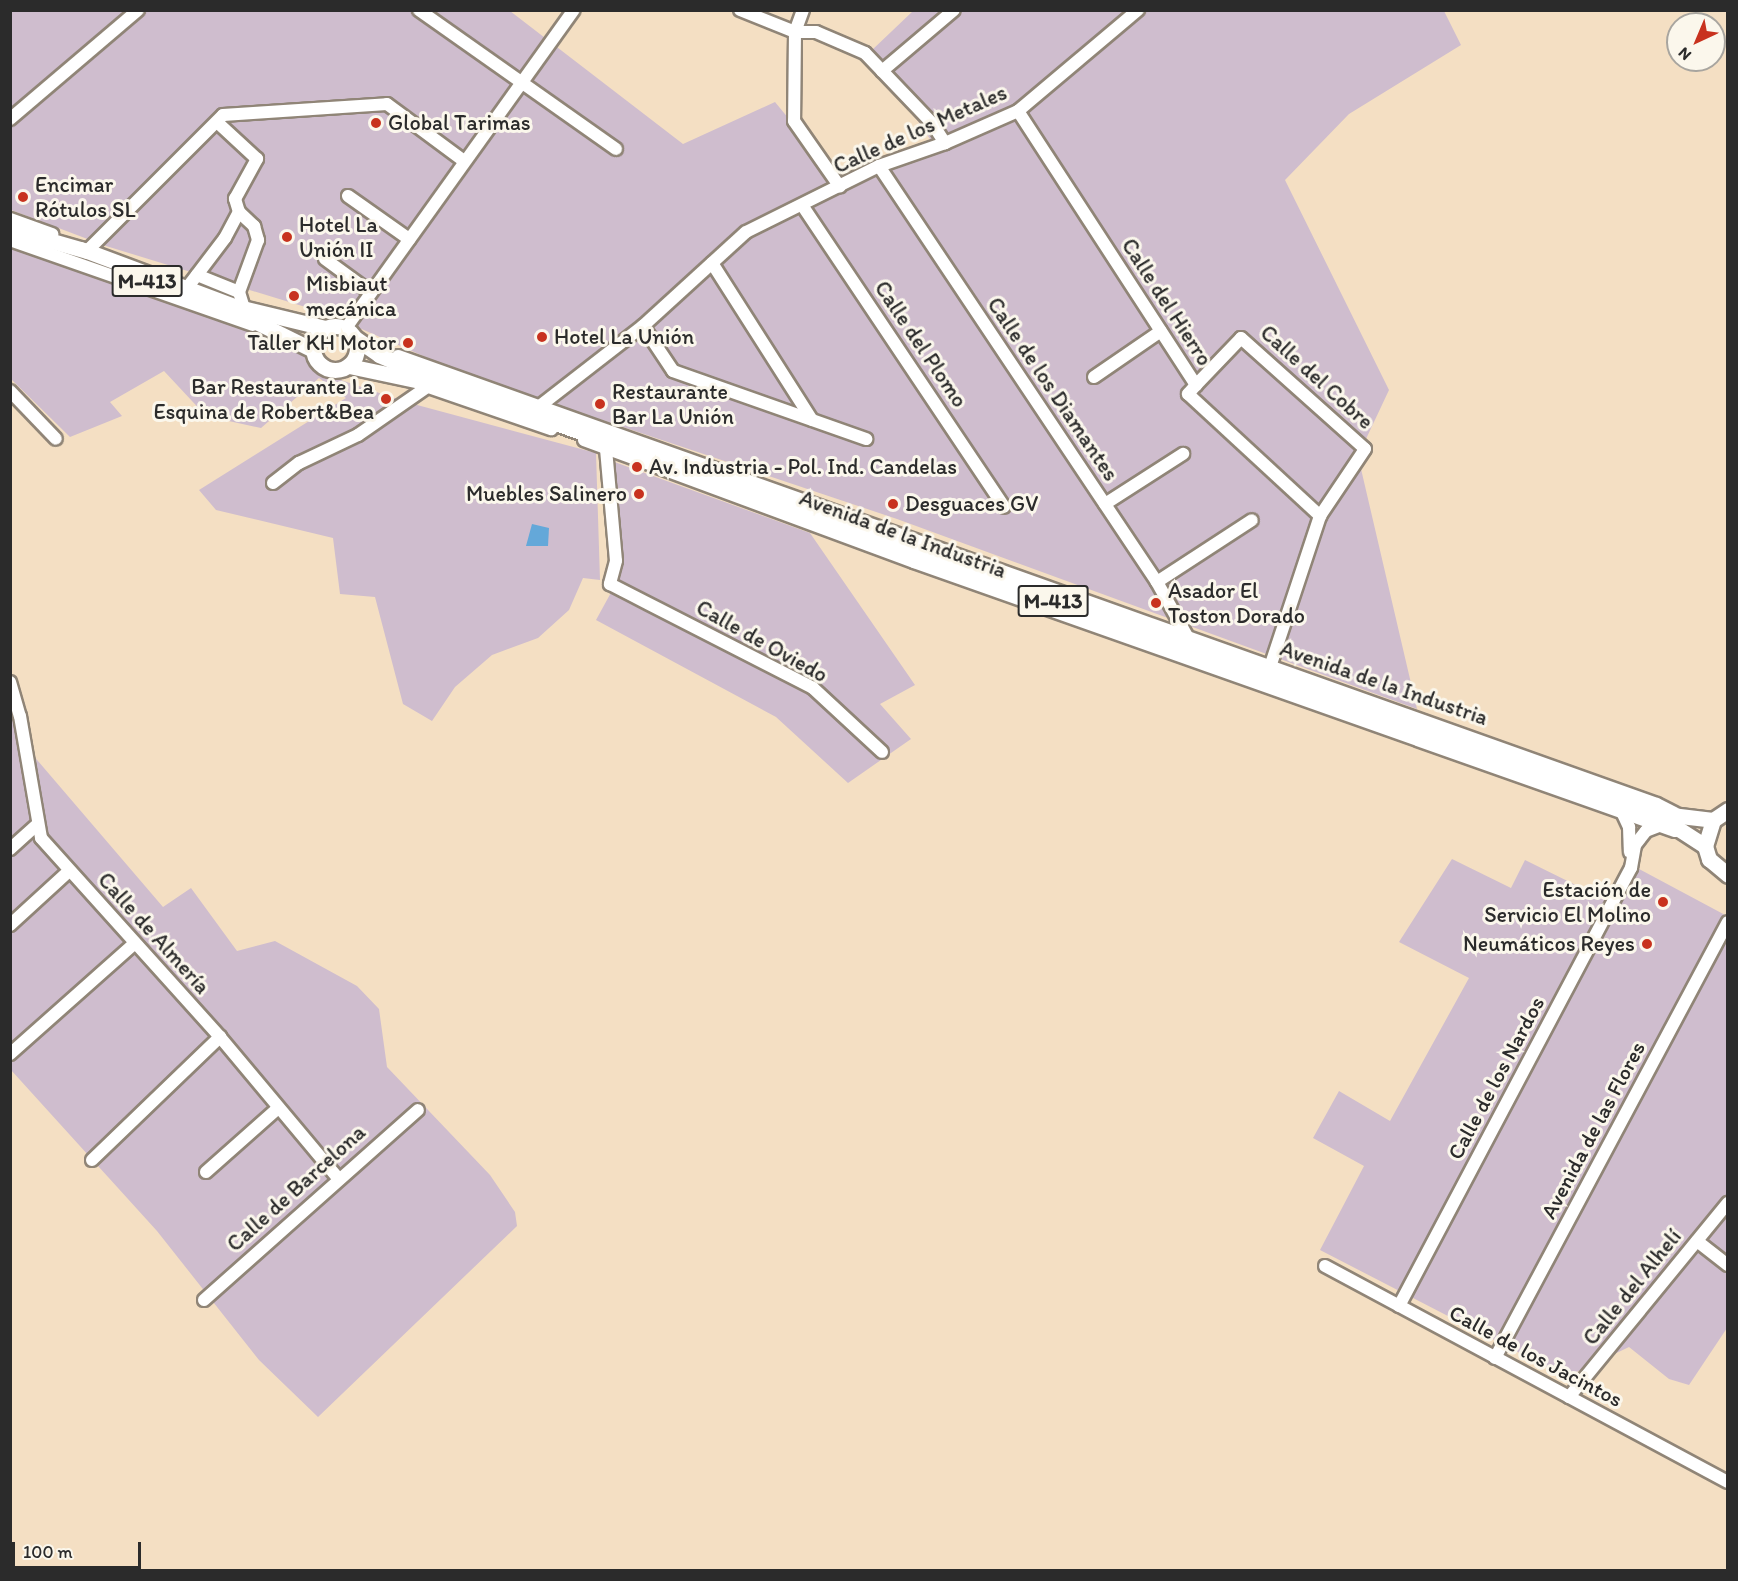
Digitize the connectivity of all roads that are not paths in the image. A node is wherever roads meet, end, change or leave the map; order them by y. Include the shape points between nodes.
1 (138, 10) edge
2 (419, 10) edge
3 (574, 10) edge
4 (740, 10) edge
5 (802, 10) edge
6 (954, 10) edge
7 (1138, 10) edge
8 (795, 32) junction
9 (882, 71) junction
10 (522, 83) junction
11 (1018, 111) junction
12 (10, 119) edge
13 (217, 122) junction
14 (945, 143) junction
15 (616, 149) dead end
16 (464, 161) junction
17 (879, 165) junction
18 (840, 187) junction
19 (348, 196) dead end
20 (802, 205) junction
21 (239, 212) junction
22 (12, 230) edge
23 (409, 239) junction
24 (87, 251) junction
25 (325, 259) dead end
26 (712, 263) junction
27 (197, 274) junction
28 (187, 288) junction
29 (239, 292) junction
30 (370, 292) junction
31 (244, 308) junction
32 (643, 326) junction
33 (325, 328) junction
34 (1161, 331) junction
35 (354, 336) junction
36 (313, 350) junction
37 (349, 366) junction
38 (1094, 376) dead end
39 (405, 378) junction
40 (1196, 385) junction
41 (427, 387) junction
42 (454, 387) junction
43 (10, 391) edge
44 (541, 405) junction
45 (812, 420) junction
46 (56, 439) dead end
47 (866, 439) dead end
48 (606, 449) junction
49 (1183, 454) dead end
50 (273, 483) dead end
51 (1105, 504) junction
52 (1004, 507) dead end
53 (1320, 516) junction
54 (1252, 520) dead end
55 (1157, 582) junction
56 (1188, 638) junction
57 (1270, 667) junction
58 (10, 682) edge
59 (882, 752) dead end
60 (1728, 810) edge
61 (1622, 812) junction
62 (1679, 815) junction
63 (1657, 820) junction
64 (1713, 820) junction
65 (37, 825) junction
66 (1699, 842) junction
67 (10, 849) edge
68 (1630, 868) junction
69 (69, 871) junction
70 (1726, 877) edge
71 (1728, 922) edge
72 (10, 925) edge
73 (134, 944) junction
74 (220, 1037) junction
75 (10, 1054) edge
76 (277, 1109) junction
77 (418, 1110) dead end
78 (92, 1160) dead end
79 (206, 1172) dead end
80 (338, 1178) junction
81 (1728, 1203) edge
82 (1697, 1241) junction
83 (1728, 1264) edge
84 (1324, 1266) dead end
85 (204, 1299) dead end
86 (1399, 1306) junction
87 (1495, 1358) junction
88 (1569, 1397) junction
89 (1728, 1482) edge

1 - 12 street
2 - 10 street
3 - 10 street
4 - 8 street
5 - 8 street
6 - 9 street
7 - 11 street, Calle de los Metales
8 - 9 street via 816,32 865,53
8 - 18 street via 794,122
9 - 14 street
10 - 15 street
10 - 16 street
11 - 14 street, Calle de los Metales
11 - 34 street, Calle del Hierro
13 - 16 street via 223,115 387,104
13 - 21 street via 257,159 235,199
13 - 24 street
14 - 17 street, Calle de los Metales
16 - 23 street
17 - 18 street, Calle de los Metales
17 - 51 street, Calle de los Diamantes
18 - 20 street, Calle de los Metales
19 - 23 street
20 - 26 street, Calle de los Metales via 746,232
20 - 52 street, Calle del Plomo
21 - 27 street
21 - 29 street via 254,226 258,240
22 - 24 main road, M-413
22 - 36 main road, M-413 via 277,331
23 - 30 street
24 - 28 main road, M-413
25 - 30 street
26 - 32 street, Calle de los Metales
26 - 45 street
27 - 28 street
27 - 29 street
28 - 31 main road, M-413
29 - 31 street
30 - 35 street
31 - 33 main road, M-413
32 - 44 street, Calle de los Metales
32 - 45 street via 673,371
33 - 35 main road, M-413
33 - 36 main road via 318,334
34 - 38 street
34 - 40 street, Calle del Hierro
35 - 37 main road via 356,355
35 - 42 main road, Avenida de la Industria / M-413 via 379,355
35 - 44 street, Avenida de la Industria
36 - 37 main road, M-413 via 328,369
37 - 39 main road, Avenida de la Industria / M-413
39 - 41 street, Avenida de la Industria
39 - 42 main road, Avenida de la Industria / M-413
40 - 53 street, Calle del Hierro via 1188,394
40 - 53 street, Calle del Cobre via 1241,338 1365,449
41 - 48 street, Avenida de la Industria
41 - 50 street via 358,435 299,463
42 - 63 main road, Avenida de la Industria / M-413
43 - 46 street
44 - 56 street, Avenida de la Industria
45 - 47 street
48 - 59 street, Calle de Oviedo via 616,561 610,584 813,688
48 - 61 street, Avenida de la Industria
49 - 51 street
51 - 55 street, Calle de los Diamantes
53 - 57 street
54 - 55 street
55 - 56 street, Calle de los Diamantes
56 - 57 street, Avenida de la Industria
57 - 62 street, Avenida de la Industria
58 - 65 street, Calle de Almería via 20,716
60 - 64 main road
61 - 63 street, Avenida de la Industria
61 - 68 street, Calle de los Nardos via 1629,827
62 - 63 main road, Avenida de la Industria / M-413
62 - 64 main road, Avenida de la Industria / M-413
63 - 66 main road, Avenida de la Industria / M-413
63 - 68 street, Calle de los Nardos via 1640,838
64 - 66 main road
65 - 67 street
65 - 69 street, Calle de Almería via 41,838
66 - 70 main road, M-413
68 - 86 street, Calle de los Nardos
69 - 72 street
69 - 73 street, Calle de Almería
71 - 87 street, Avenida de las Flores
73 - 74 street, Calle de Almería
73 - 75 street
74 - 76 street, Calle de Almería
74 - 78 street
76 - 79 street
76 - 80 street, Calle de Almería
77 - 80 street, Calle de Barcelona
80 - 85 street, Calle de Barcelona
81 - 82 street, Calle del Alhelí
82 - 83 street
82 - 88 street, Calle del Alhelí
84 - 86 street, Calle de los Jacintos
86 - 87 street, Calle de los Jacintos
87 - 88 street, Calle de los Jacintos
88 - 89 street, Calle de los Jacintos

